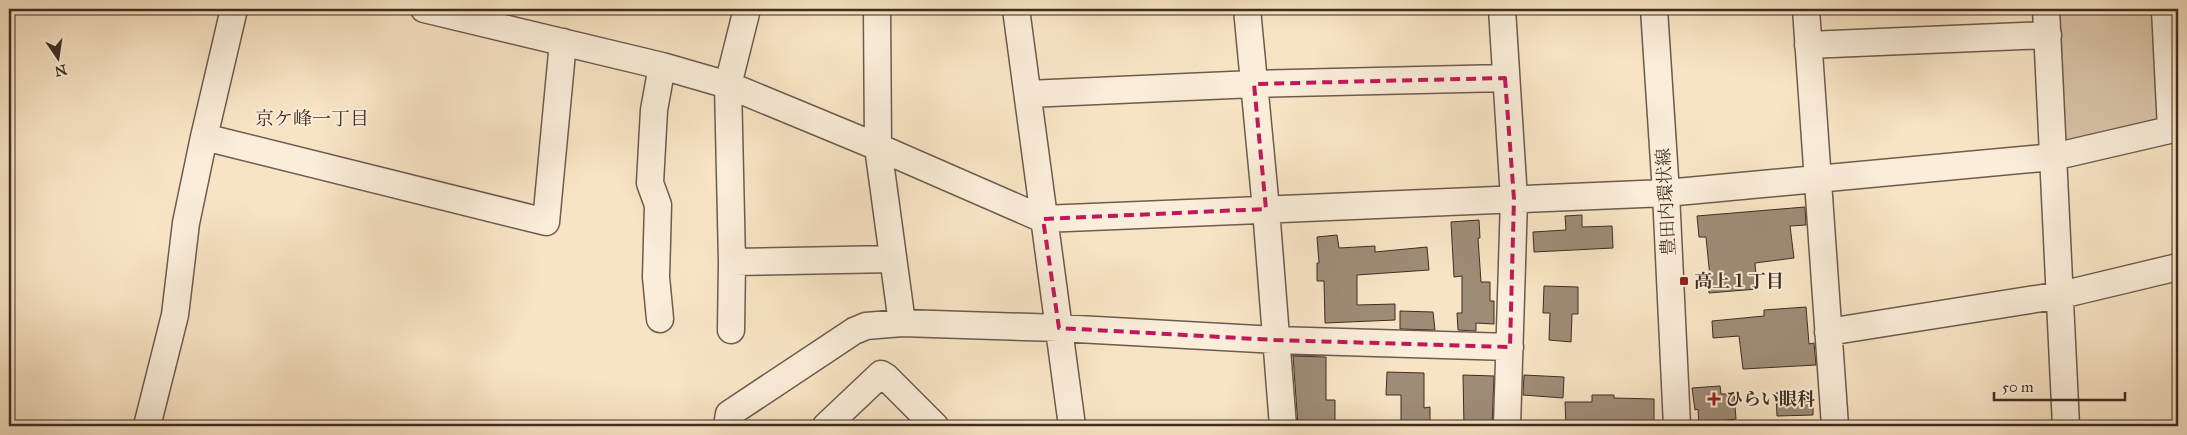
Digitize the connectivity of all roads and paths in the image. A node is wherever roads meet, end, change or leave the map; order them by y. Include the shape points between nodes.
1 (234, 9) edge
2 (424, 9) edge
3 (747, 9) edge
4 (877, 9) edge
5 (1016, 9) edge
6 (1247, 9) edge
7 (1502, 9) edge
8 (1654, 9) edge
9 (1806, 9) edge
10 (2046, 9) edge
11 (2165, 9) edge
12 (2048, 34) junction
13 (564, 42) junction
14 (1808, 45) junction
15 (662, 66) junction
16 (1506, 78) junction
17 (1254, 84) junction
18 (728, 85) junction
19 (1028, 94) junction
20 (2175, 128) edge
21 (204, 137) junction
22 (878, 147) junction
23 (2053, 157) junction
24 (1817, 179) junction
25 (1666, 193) junction
26 (1514, 199) junction
27 (1266, 209) junction
28 (1043, 219) junction
29 (893, 259) junction
30 (732, 262) junction
31 (2178, 267) edge
32 (2061, 295) junction
33 (660, 319) dead end
34 (902, 323) junction
35 (1059, 328) junction
36 (731, 330) dead end
37 (1828, 332) junction
38 (1275, 340) junction
39 (1510, 347) junction
40 (147, 426) edge
41 (727, 426) edge
42 (826, 426) edge
43 (935, 426) edge
44 (1072, 426) edge
45 (1283, 426) edge
46 (1507, 426) edge
47 (1677, 426) edge
48 (1835, 426) edge
49 (2066, 426) edge

1 - 21 street
2 - 13 street
3 - 18 street
4 - 22 street
5 - 19 street
6 - 17 street
7 - 16 street
8 - 25 street, 豊田内環状線
9 - 14 street
10 - 12 street
11 - 20 street
12 - 14 street
12 - 23 street
13 - 15 street
13 - 21 street via 546,222
14 - 24 street
15 - 18 street
15 - 33 street via 654,110 650,183 658,206 656,277
16 - 17 street
16 - 26 street
17 - 19 street
17 - 27 street
18 - 22 street
18 - 30 street
19 - 28 street
20 - 23 street
21 - 40 street via 186,223 175,315
22 - 28 street
22 - 29 street
23 - 24 street
23 - 32 street
24 - 25 street
24 - 37 street
25 - 26 street
25 - 47 street, 豊田内環状線
26 - 27 street
26 - 39 street
27 - 28 street
27 - 38 street
28 - 35 street
29 - 30 street
29 - 34 street
30 - 36 street
31 - 32 street
32 - 37 street
32 - 49 street
34 - 35 street
34 - 41 street via 866,326 854,331 729,414
35 - 38 street
35 - 44 street
37 - 48 street
38 - 39 street
38 - 45 street
39 - 46 street
42 - 43 street via 881,374

